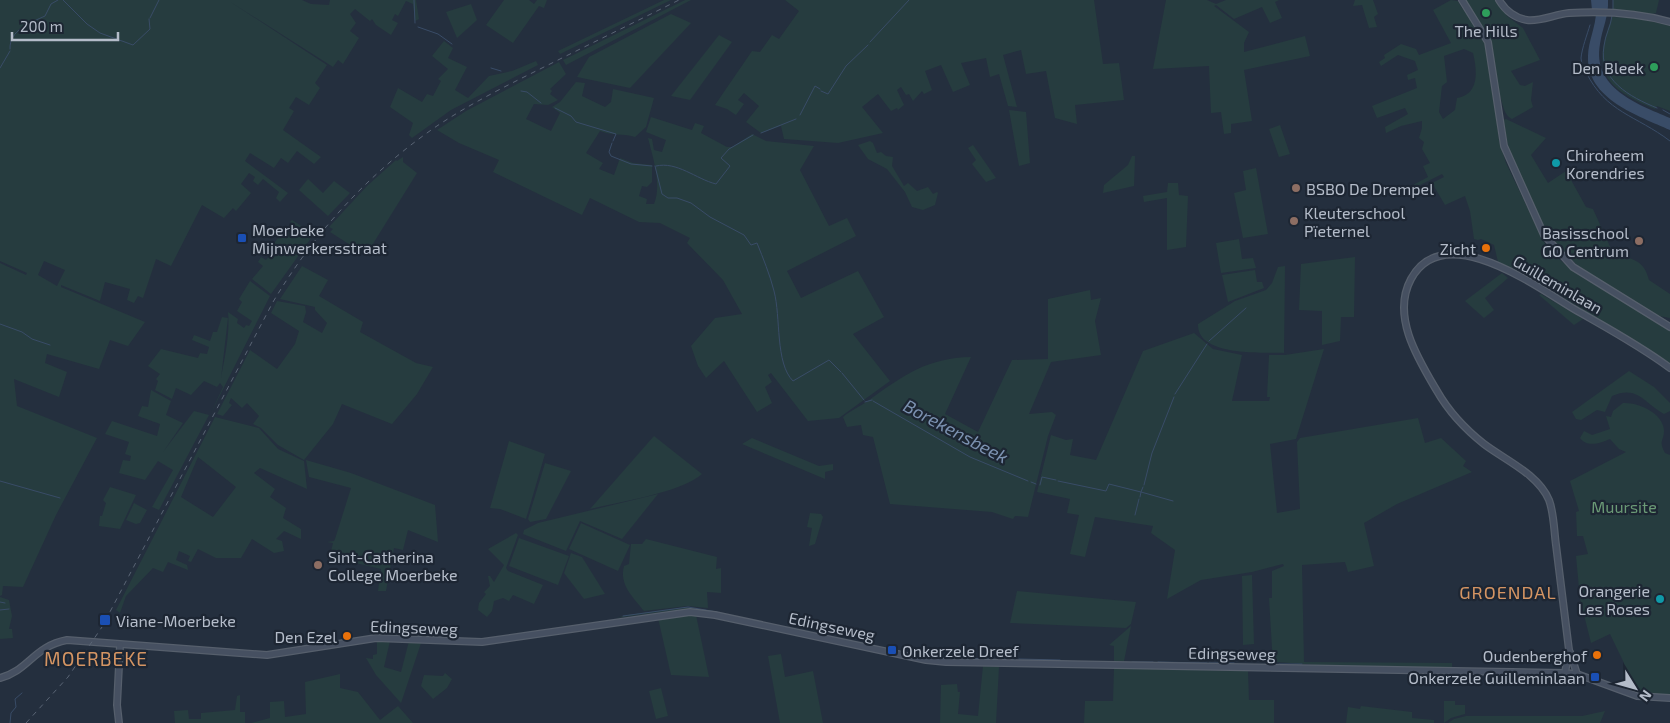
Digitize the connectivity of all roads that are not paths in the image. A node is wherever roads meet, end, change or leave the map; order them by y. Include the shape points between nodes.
1 (1462, 0) edge
2 (1500, 0) edge
3 (1670, 22) edge
4 (1670, 328) edge
5 (1670, 368) edge
6 (120, 644) junction
7 (1569, 650) junction
8 (1564, 673) junction
9 (1577, 674) junction
10 (0, 678) edge
11 (1670, 698) edge
12 (119, 723) edge

1 - 4 main road, Guilleminlaan via 1488,42 1504,146 1544,235 1573,267
2 - 3 main road via 1508,11 1530,21 1560,14 1585,13 1656,18
5 - 7 main road, Guilleminlaan via 1516,273 1478,258 1455,254 1436,258 1417,271 1405,292 1403,314 1407,331 1444,402 1467,429 1530,478 1549,500
6 - 8 main road, Edingseweg via 267,655 376,638 482,642 675,612 703,613 946,662
6 - 10 main road, Edingseweg via 77,640 59,642 42,649 17,671
6 - 12 main road
7 - 8 main road, Guilleminlaan
7 - 9 main road, Guilleminlaan
8 - 9 main road, Edingseweg
9 - 11 main road, Edingseweg via 1637,696

